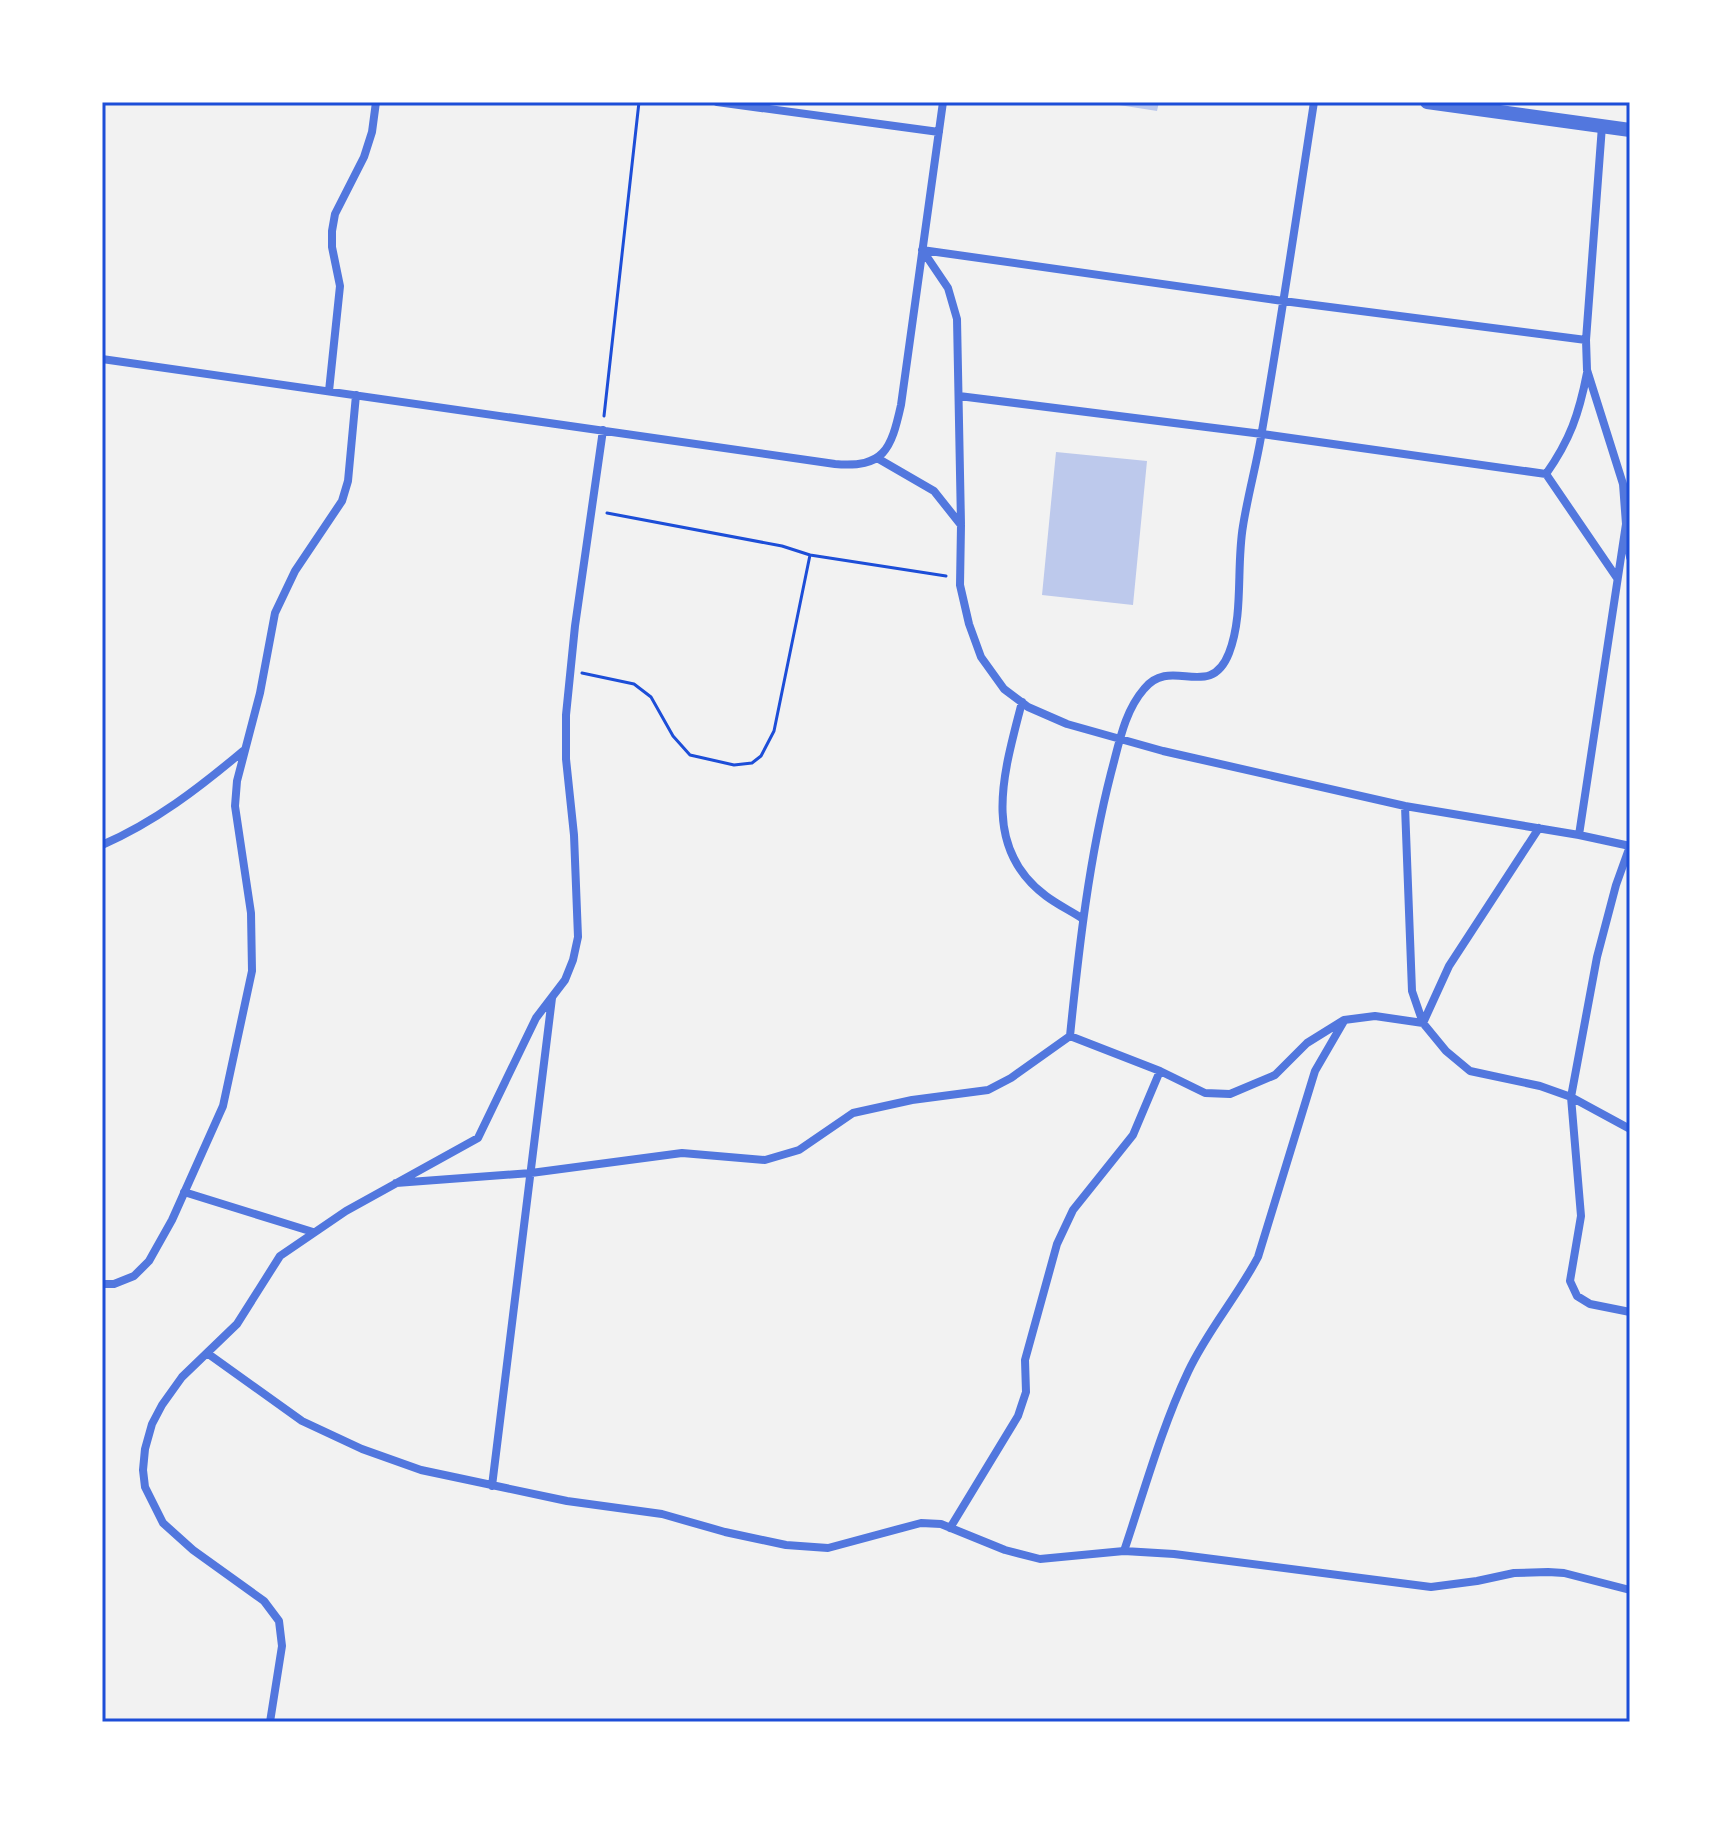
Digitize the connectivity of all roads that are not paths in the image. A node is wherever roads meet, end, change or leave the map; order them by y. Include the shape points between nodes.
1 (376, 102) edge
2 (717, 102) edge
3 (943, 102) edge
4 (1314, 102) edge
5 (1427, 102) edge
6 (1602, 126) junction
7 (1630, 130) edge
8 (939, 132) junction
9 (922, 250) junction
10 (1283, 301) junction
11 (1586, 340) junction
12 (102, 359) edge
13 (1587, 370) junction
14 (329, 391) junction
15 (356, 395) junction
16 (959, 396) junction
17 (603, 430) junction
18 (1262, 434) junction
19 (877, 458) junction
20 (1546, 474) junction
21 (1626, 524) junction
22 (961, 525) junction
23 (1630, 557) edge
24 (1617, 578) junction
25 (1022, 702) junction
26 (1120, 739) junction
27 (243, 751) junction
28 (1405, 806) junction
29 (1539, 828) junction
30 (1579, 835) junction
31 (102, 845) edge
32 (1630, 846) edge
33 (1083, 919) junction
34 (552, 997) junction
35 (1344, 1020) junction
36 (1423, 1023) junction
37 (1070, 1036) junction
38 (1160, 1071) junction
39 (1571, 1097) junction
40 (1630, 1129) edge
41 (531, 1173) junction
42 (396, 1183) junction
43 (184, 1192) junction
44 (313, 1232) junction
45 (102, 1284) edge
46 (1630, 1312) edge
47 (207, 1353) junction
48 (492, 1486) junction
49 (950, 1528) junction
50 (1124, 1551) junction
51 (1630, 1590) edge
52 (270, 1722) edge

1 - 14 street via 364,157 332,231 340,286
2 - 8 street
3 - 8 street
4 - 10 street
5 - 6 street
6 - 7 street
6 - 11 street
8 - 9 street
9 - 10 street
9 - 16 street via 948,288 957,319
9 - 19 street via 901,405 895,429
10 - 11 street
10 - 18 street
11 - 13 street
12 - 14 street
13 - 20 street via 1566,445
13 - 21 street via 1623,484
14 - 15 street
15 - 17 street
15 - 27 street via 342,501 295,571 275,613
16 - 18 street
16 - 22 street
17 - 19 street via 835,464 865,465
17 - 34 street via 566,715 578,937 565,980
18 - 20 street
18 - 26 street via 1242,528 1236,625 1229,653 1217,672 1200,679 1167,673 1146,685 1132,704
19 - 22 street via 934,491
20 - 24 street
21 - 23 street
21 - 24 street
22 - 25 street via 960,579 969,624 981,657 1004,689
24 - 30 street
25 - 26 street via 1067,724
25 - 33 street via 1000,804 1007,842 1019,867 1044,895
26 - 28 street
26 - 33 street via 1097,827
27 - 31 street via 174,807
27 - 43 street via 235,806 251,913 252,971 226,1097
28 - 29 street
28 - 36 street via 1412,991
29 - 30 street
29 - 36 street via 1449,966
30 - 32 street
32 - 39 street via 1597,957
33 - 37 street
34 - 41 street
34 - 42 street via 536,1018 478,1138
35 - 36 street via 1375,1016
35 - 38 street via 1307,1043 1275,1075 1230,1094 1205,1093
35 - 50 street via 1315,1071 1258,1257 1188,1372
36 - 39 street via 1470,1071
37 - 38 street
37 - 41 street via 988,1090 853,1113 799,1150 765,1160 682,1153
38 - 49 street via 1133,1135 1073,1210 1057,1244 1025,1360 1026,1392 1018,1416
39 - 40 street
39 - 46 street via 1581,1216 1570,1281 1577,1296 1590,1304
41 - 42 street
41 - 48 street
42 - 44 street
43 - 44 street
43 - 45 street via 149,1261 134,1276
44 - 47 street via 280,1256 237,1324
47 - 48 street via 326,1433 421,1470
47 - 52 street via 182,1377 152,1424 145,1449 145,1487 163,1523 264,1601 279,1621 282,1646
48 - 49 street via 662,1514 811,1548 854,1543 921,1523
49 - 50 street via 1040,1559
50 - 51 street via 1414,1586 1531,1571 1564,1573

